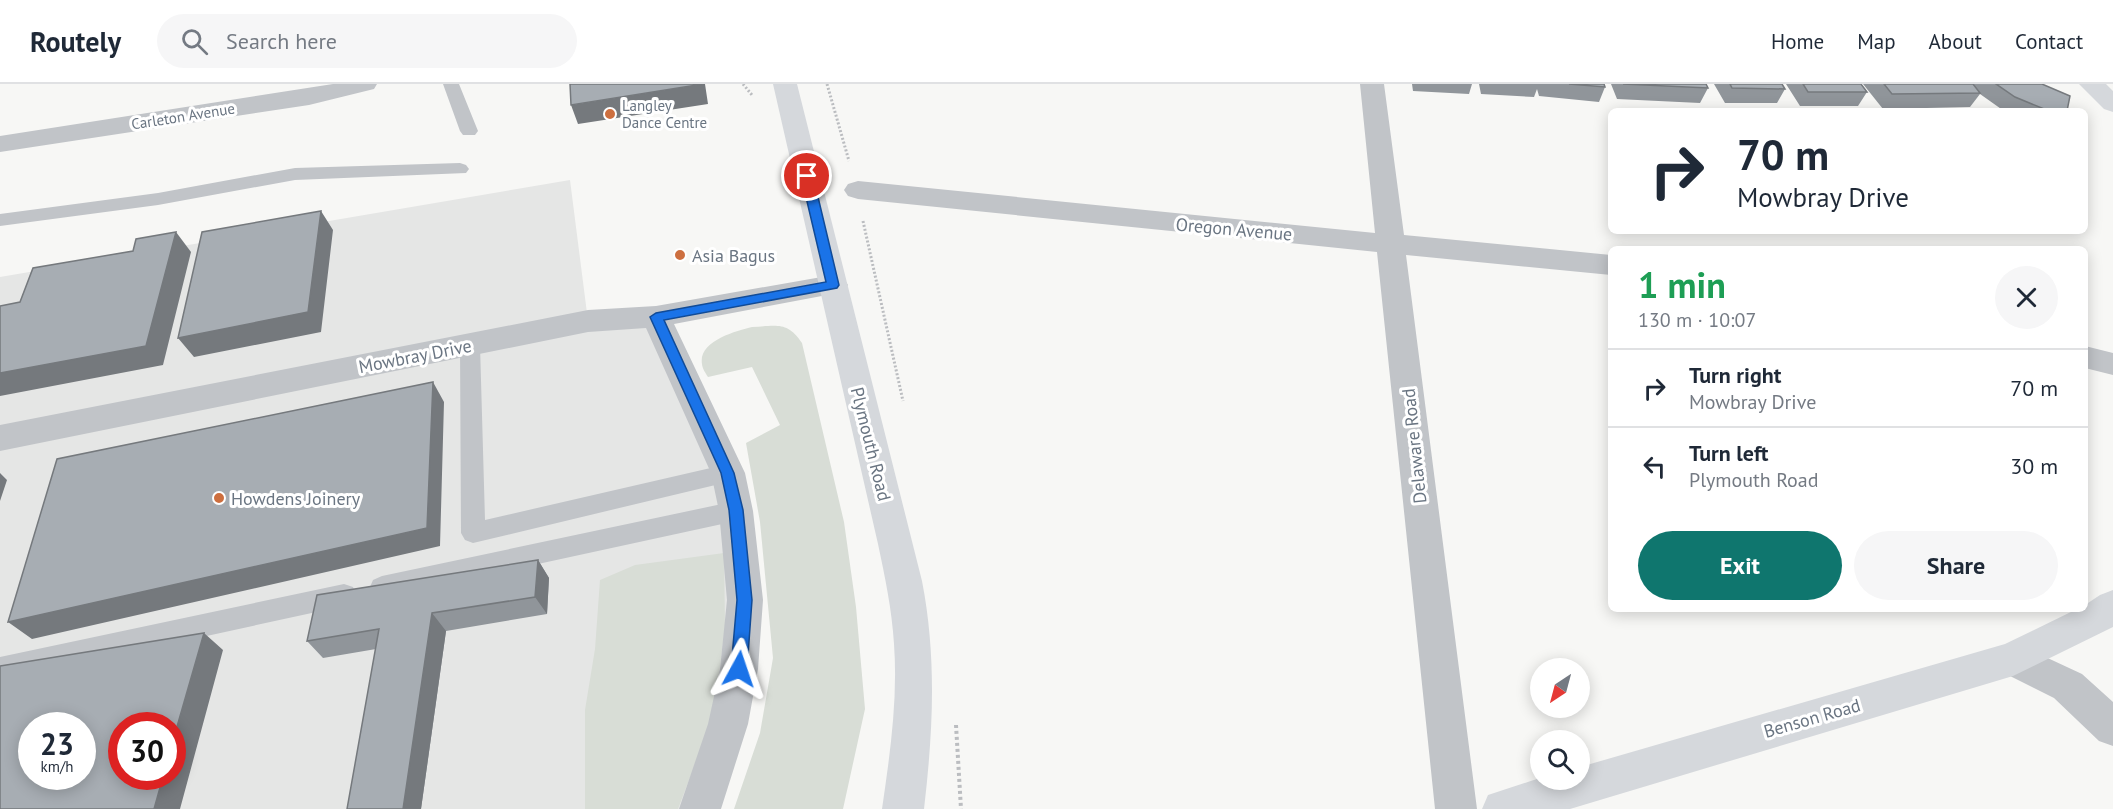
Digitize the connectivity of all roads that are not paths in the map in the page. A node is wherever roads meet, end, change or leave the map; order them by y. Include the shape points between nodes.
1 (365, 84) edge
2 (451, 84) edge
3 (784, 84) edge
4 (1372, 84) edge
5 (2091, 84) edge
6 (2113, 104) edge
7 (469, 131) dead end
8 (0, 144) edge
9 (460, 169) dead end
10 (858, 190) dead end
11 (0, 220) edge
12 (1391, 243) junction
13 (1608, 265) edge
14 (833, 285) junction
15 (656, 317) junction
16 (470, 345) junction
17 (2088, 358) edge
18 (2113, 364) edge
19 (0, 438) edge
20 (728, 473) junction
21 (736, 510) junction
22 (2113, 606) edge
23 (2013, 659) junction
24 (0, 669) edge
25 (2113, 728) edge
26 (700, 809) edge
27 (903, 809) edge
28 (1455, 809) edge
29 (1503, 809) edge

1 - 8 street, Carleton Avenue via 309,97
2 - 7 lane
3 - 14 main road, Plymouth Road
4 - 12 street, Delaware Road
5 - 6 main road
9 - 11 lane via 295,174 158,199
10 - 12 street, Oregon Avenue
12 - 13 street, Oregon Avenue
12 - 28 street, Delaware Road
14 - 15 street, Mowbray Drive
14 - 27 main road, Plymouth Road via 896,544 913,644 913,734
15 - 16 street, Mowbray Drive via 588,321
15 - 20 street
16 - 19 street, Mowbray Drive
16 - 20 lane via 473,533
17 - 18 street
20 - 21 street
21 - 24 lane
21 - 26 street via 745,600 739,669 728,724
22 - 23 main road, Benson Road
23 - 25 street via 2068,686
23 - 29 main road, Benson Road

